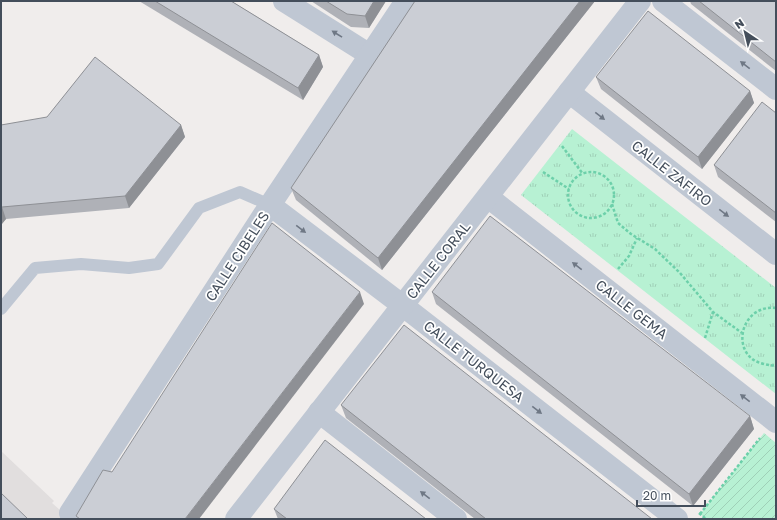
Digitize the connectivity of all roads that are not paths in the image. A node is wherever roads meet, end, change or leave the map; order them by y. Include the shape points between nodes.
1 (284, 1) edge
2 (406, 1) edge
3 (640, 1) edge
4 (663, 1) edge
5 (370, 55) junction
6 (776, 89) edge
7 (569, 92) junction
8 (488, 197) junction
9 (270, 205) junction
10 (776, 254) edge
11 (402, 305) junction
12 (1, 309) edge
13 (320, 412) junction
14 (770, 428) edge
15 (70, 513) dead end
16 (236, 519) edge
17 (456, 519) edge
18 (677, 519) edge

5 -> 1 street
2 - 5 street, CALLE CIBELES
3 - 7 street, CALLE CORAL
6 -> 4 street
5 - 9 street, CALLE CIBELES
7 - 8 street, CALLE CORAL
7 -> 10 street, CALLE ZAFIRO
8 - 11 street, CALLE CORAL
14 -> 8 street, CALLE GEMA
9 -> 11 street, CALLE TURQUESA
9 - 12 lane via 240,192 199,208 158,264 129,268 80,264 35,268
9 - 15 street, CALLE CIBELES
11 - 13 street, CALLE CORAL
11 -> 18 street, CALLE TURQUESA
13 - 16 street, CALLE CORAL
17 -> 13 street

